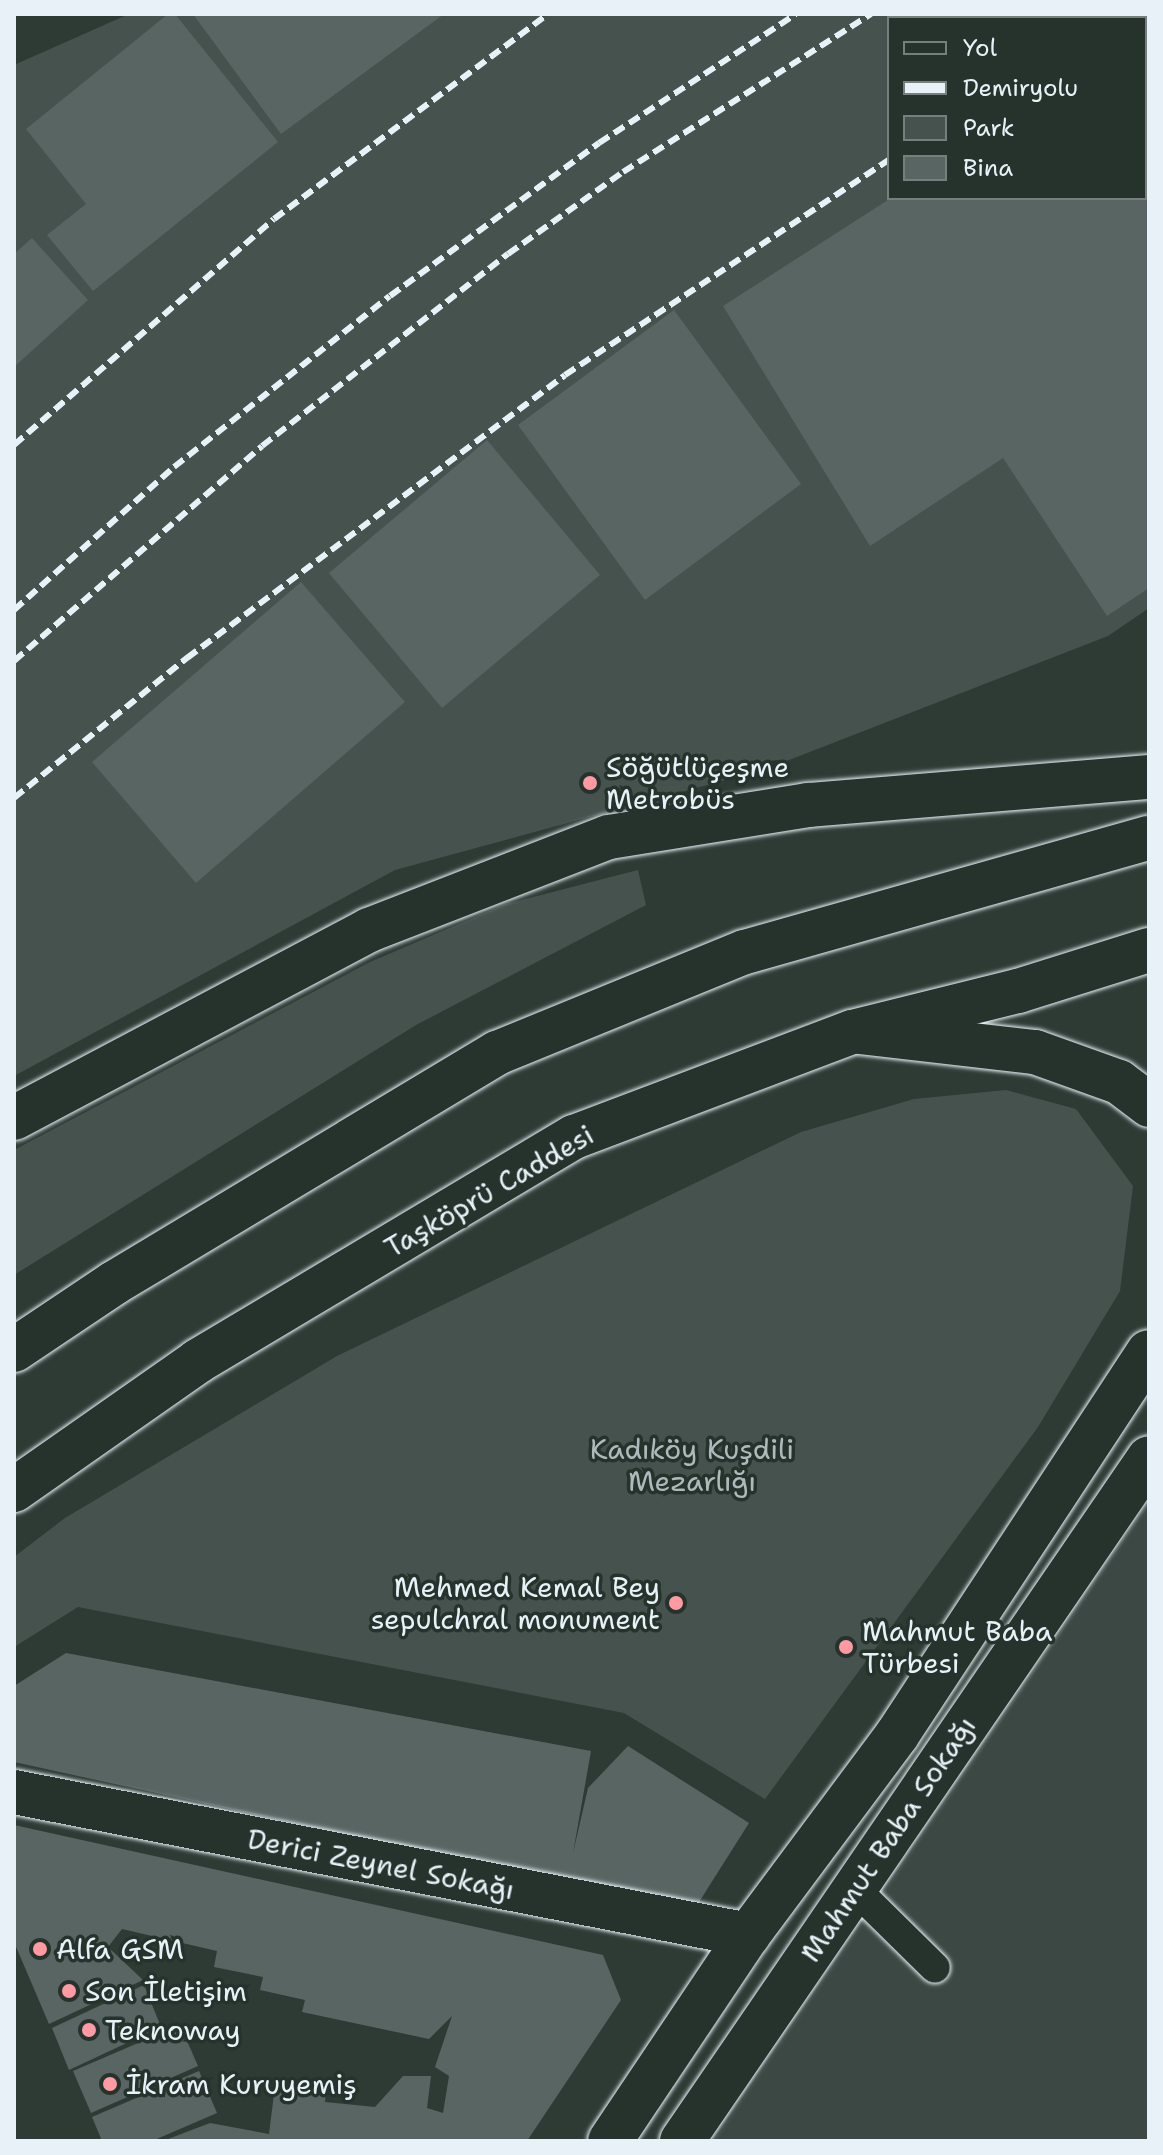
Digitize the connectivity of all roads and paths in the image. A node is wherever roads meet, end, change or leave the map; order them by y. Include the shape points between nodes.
1 (1149, 777) edge
2 (1149, 838) edge
3 (1149, 950) edge
4 (852, 1032) junction
5 (1149, 1105) edge
6 (14, 1118) edge
7 (14, 1350) edge
8 (1149, 1352) edge
9 (1149, 1458) edge
10 (14, 1490) edge
11 (14, 1792) edge
12 (855, 1889) junction
13 (748, 1935) junction
14 (935, 1968) dead end
15 (610, 2141) edge
16 (682, 2141) edge

1 - 6 main road via 808,805 609,837 369,930
2 - 7 main road via 745,952 497,1053 114,1283
3 - 4 main road, Taşköprü Caddesi via 1018,991
4 - 5 main road via 1035,1052 1119,1082
4 - 10 main road, Taşköprü Caddesi via 574,1137 198,1361
8 - 13 main road, Mahmut Baba Sokağı via 897,1735
9 - 12 main road, Mahmut Baba Sokağı
11 - 13 main road, Derici Zeynel Sokağı
12 - 14 lane
12 - 16 main road, Mahmut Baba Sokağı
13 - 15 main road, Mahmut Baba Sokağı

